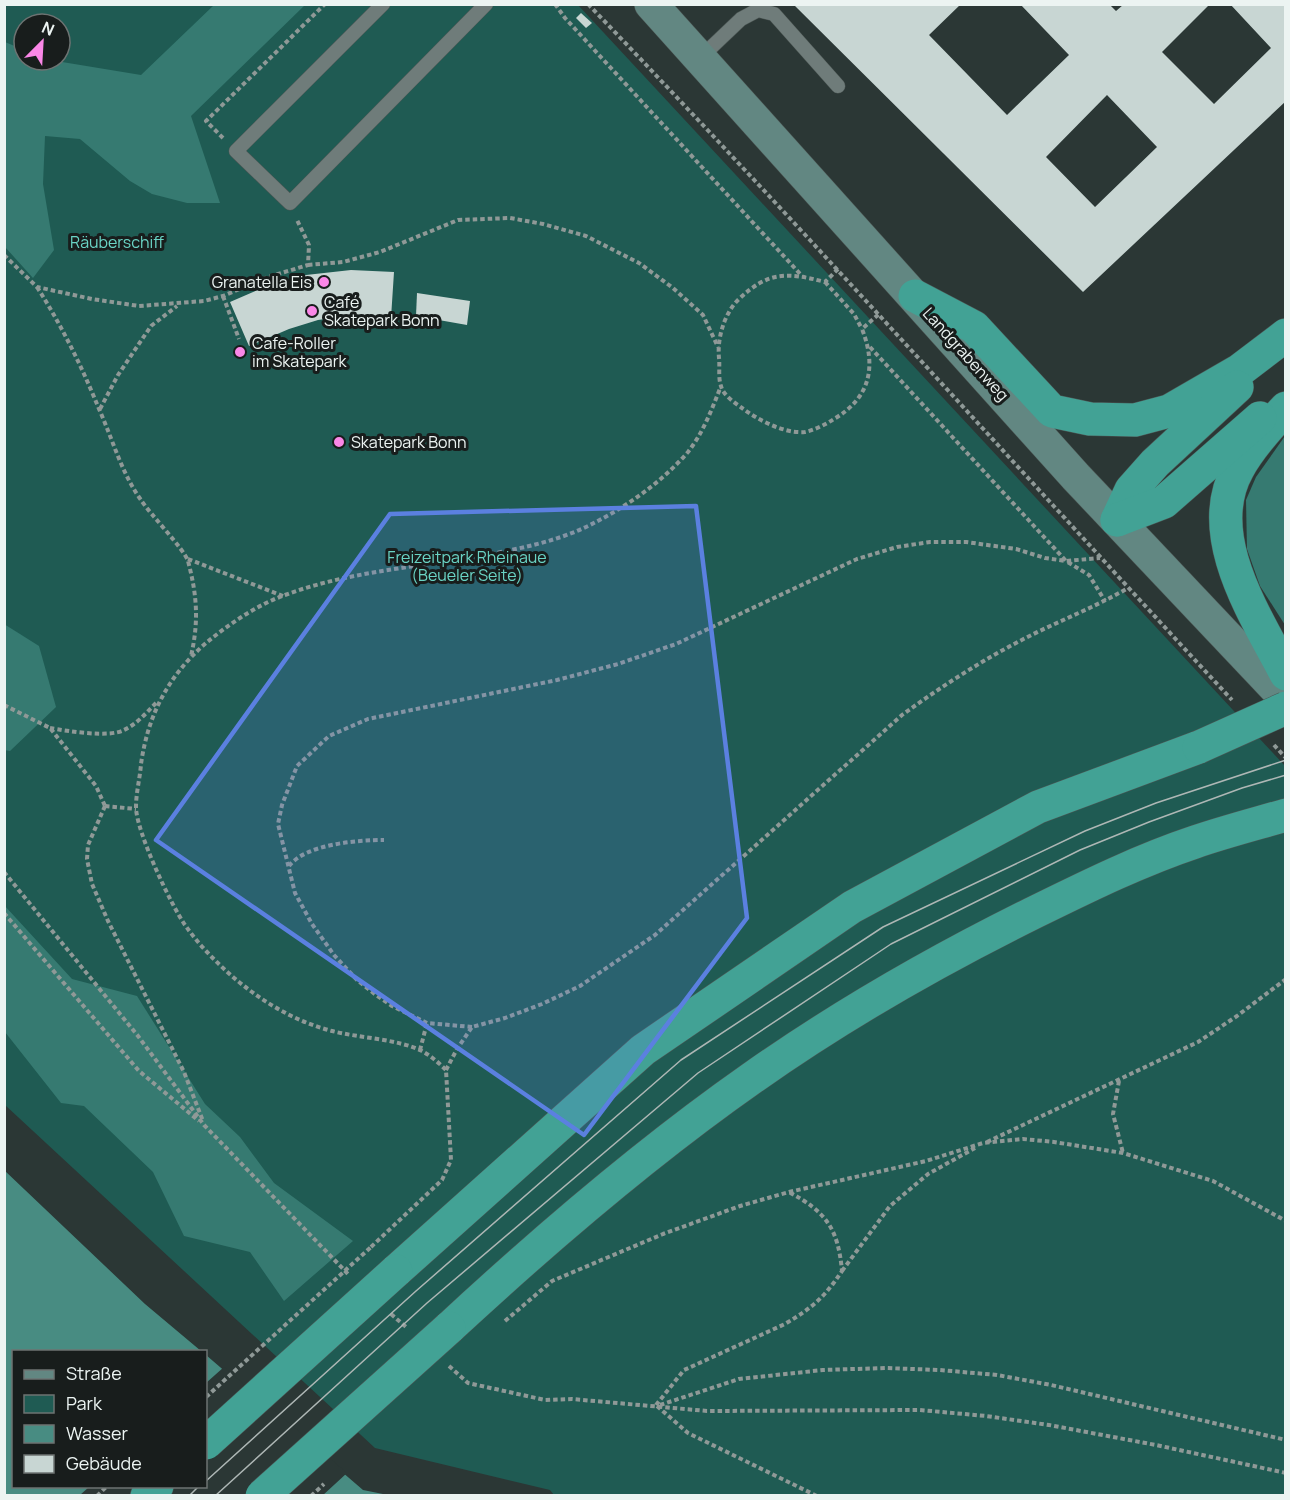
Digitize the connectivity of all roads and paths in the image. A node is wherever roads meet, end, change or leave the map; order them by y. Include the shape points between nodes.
1 (325, 4) edge
2 (383, 4) edge
3 (486, 4) edge
4 (555, 4) edge
5 (588, 4) edge
6 (651, 4) edge
7 (700, 58) junction
8 (838, 86) dead end
9 (236, 151) junction
10 (290, 203) junction
11 (4, 255) edge
12 (308, 265) junction
13 (838, 269) junction
14 (803, 276) junction
15 (825, 282) junction
16 (37, 287) junction
17 (223, 296) junction
18 (915, 296) junction
19 (179, 304) junction
20 (879, 314) junction
21 (862, 329) junction
22 (1286, 334) edge
23 (239, 339) dead end
24 (1286, 342) edge
25 (718, 347) junction
26 (869, 347) junction
27 (721, 386) junction
28 (1286, 396) edge
29 (1286, 408) edge
30 (100, 409) junction
31 (1117, 520) junction
32 (187, 558) junction
33 (1100, 558) junction
34 (1066, 561) junction
35 (1128, 588) junction
36 (283, 596) junction
37 (1105, 601) junction
38 (191, 656) junction
39 (1286, 674) edge
40 (1286, 699) edge
41 (159, 700) junction
42 (4, 705) edge
43 (1238, 707) dead end
44 (1286, 708) edge
45 (50, 728) junction
46 (1278, 731) edge
47 (1198, 747) junction
48 (1286, 758) edge
49 (105, 806) junction
50 (136, 809) junction
51 (1281, 818) edge
52 (384, 840) dead end
53 (288, 867) junction
54 (4, 872) edge
55 (4, 913) edge
56 (1286, 979) edge
57 (427, 1023) junction
58 (471, 1027) junction
59 (420, 1050) junction
60 (446, 1070) junction
61 (1119, 1081) junction
62 (204, 1125) junction
63 (983, 1143) junction
64 (1123, 1153) junction
65 (789, 1192) junction
66 (1286, 1221) edge
67 (842, 1271) junction
68 (355, 1281) dead end
69 (390, 1312) dead end
70 (500, 1326) dead end
71 (407, 1328) dead end
72 (442, 1360) dead end
73 (207, 1396) edge
74 (656, 1406) junction
75 (1286, 1440) edge
76 (207, 1442) edge
77 (1286, 1473) edge
78 (262, 1496) edge
79 (817, 1496) edge

1 - 9 path via 206,121
2 - 9 lane
3 - 10 lane
4 - 14 path
5 - 13 path
6 - 7 street, Landgrabenweg
7 - 8 lane via 741,19 758,10 774,14
7 - 18 street, Landgrabenweg
9 - 10 lane
10 - 12 path via 309,245
11 - 16 path
12 - 17 path
12 - 25 path via 343,262 380,252 458,220 510,218 543,224 586,236 639,263 703,315
13 - 15 path
13 - 20 path
14 - 15 path
14 - 25 path via 770,278 755,284 735,302 726,317
15 - 21 path
16 - 19 path via 139,306
16 - 30 path via 58,320
17 - 19 path
17 - 23 path
18 - 22 highway via 974,327 1052,411 1090,419 1135,420 1169,411 1240,370
18 - 31 street, Landgrabenweg
19 - 30 path via 151,326
20 - 21 path
20 - 33 path
21 - 26 path
24 - 31 highway via 1155,463 1131,490
25 - 27 path
26 - 27 path via 867,382 859,399 848,411 805,432 781,428 750,414 732,401
26 - 34 path
27 - 36 path via 689,451 633,501 588,526 529,546 348,577
28 - 31 highway via 1164,502
29 - 39 highway via 1237,469 1229,492 1226,521 1228,549 1241,585
30 - 32 path via 121,466 140,499
31 - 40 street, Landgrabenweg
32 - 36 path
32 - 38 path via 197,607
33 - 34 path
33 - 35 path
34 - 37 path via 1089,575
34 - 53 path via 966,542 897,547 857,559 676,644 618,664 368,719 330,736 297,766 279,824
35 - 37 path
35 - 43 path
36 - 38 path via 249,613
37 - 58 path via 1014,644 927,697 655,935 618,961 580,986 542,1004
38 - 41 path
41 - 45 path via 139,721 122,731 86,733
41 - 50 path via 144,740
42 - 45 path
44 - 47 highway, bridge
45 - 49 path via 96,786
46 - 47 highway, bridge
46 - 48 path
47 - 76 highway, bridge via 1038,807 852,907 643,1050
49 - 50 path
49 - 62 path via 88,845 93,884 184,1072
50 - 59 path via 148,852 184,924 208,954 244,988 292,1016 332,1031
51 - 78 highway, bridge via 1194,842 1103,879 916,974 751,1078 520,1262
52 - 53 path via 358,840 313,851 296,857
53 - 57 path via 312,924 334,955 376,995
54 - 62 path via 138,1036
55 - 62 path via 139,1071
56 - 61 path via 1198,1042
57 - 58 path
57 - 59 path
58 - 60 path
59 - 60 path
60 - 73 path, bridge via 451,1160 442,1180
61 - 63 path
61 - 64 path via 1113,1114
62 - 68 path
63 - 64 path via 1023,1139
63 - 65 path via 926,1161
63 - 67 path via 928,1174 890,1206
64 - 66 path via 1213,1181
65 - 67 path via 811,1204 826,1221 836,1237
65 - 70 path via 663,1234 552,1281
67 - 74 path via 816,1305 785,1324 684,1370
69 - 71 path
72 - 74 path via 468,1383 509,1393 545,1400
74 - 75 path via 739,1379 823,1370 940,1370 1052,1385
74 - 77 path via 707,1411 920,1410 986,1416 1145,1443
74 - 79 path via 688,1433

